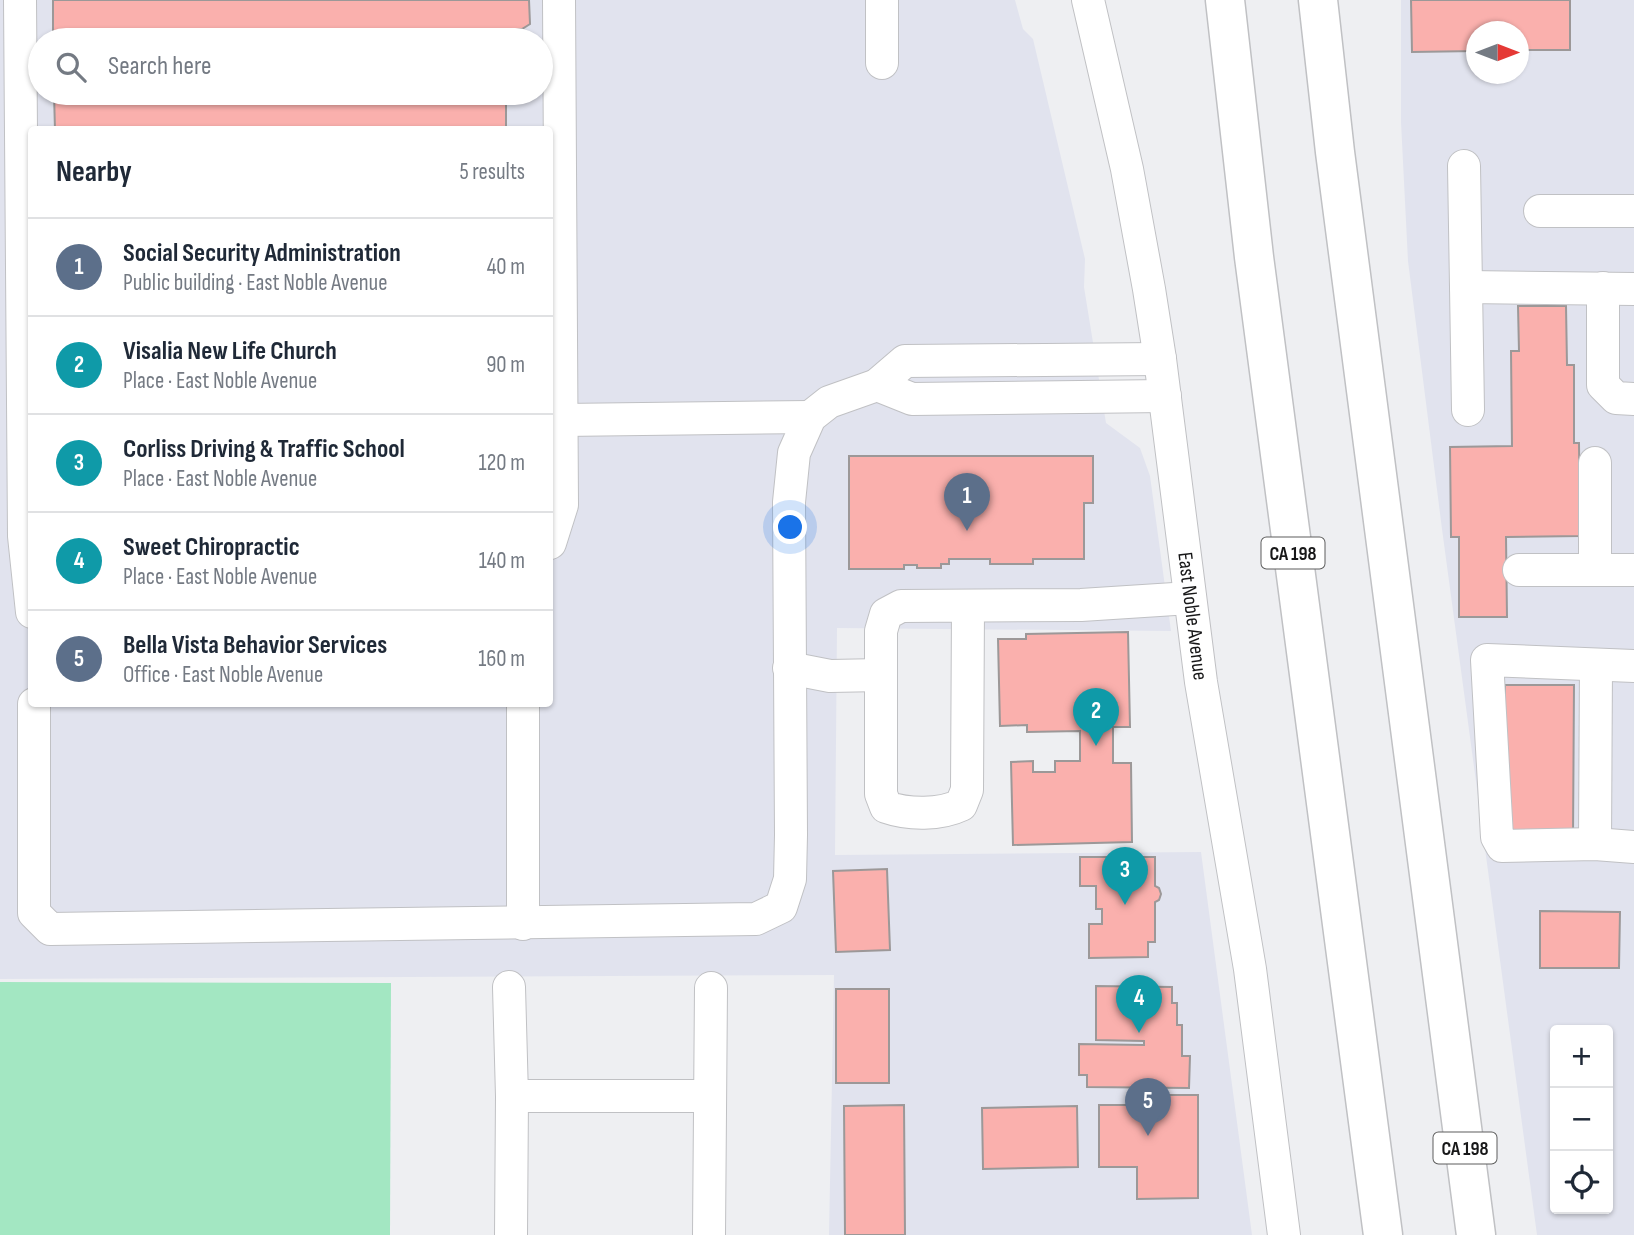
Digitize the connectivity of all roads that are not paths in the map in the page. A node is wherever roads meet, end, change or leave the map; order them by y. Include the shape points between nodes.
1 (20, 0) edge
2 (559, 0) edge
3 (882, 0) edge
4 (1088, 0) edge
5 (1225, 0) edge
6 (1318, 0) edge
7 (1335, 0) edge
8 (883, 63) dead end
9 (1327, 86) junction
10 (1464, 166) dead end
11 (1540, 211) dead end
12 (1634, 211) edge
13 (1466, 287) junction
14 (1619, 288) edge
15 (1160, 359) junction
16 (877, 385) junction
17 (1165, 396) junction
18 (1634, 398) edge
19 (1468, 410) dead end
20 (810, 417) junction
21 (556, 424) edge
22 (1595, 463) dead end
23 (556, 506) edge
24 (553, 524) edge
25 (1519, 570) dead end
26 (1595, 570) junction
27 (1634, 570) edge
28 (28, 574) edge
29 (1190, 598) junction
30 (968, 607) junction
31 (1596, 665) junction
32 (1634, 666) edge
33 (789, 668) junction
34 (881, 675) junction
35 (34, 707) edge
36 (523, 707) edge
37 (1595, 844) junction
38 (1634, 847) edge
39 (523, 924) junction
40 (509, 987) dead end
41 (711, 988) dead end
42 (512, 1096) junction
43 (710, 1096) junction
44 (510, 1235) edge
45 (709, 1235) edge
46 (1284, 1235) edge
47 (1382, 1235) edge
48 (1476, 1235) edge

1 - 28 street
2 - 21 street
3 - 8 street
4 - 15 street, East Noble Avenue via 1127,169
5 - 47 highway, CA 198 via 1254,257
6 - 9 highway, CA 198
7 - 9 highway
9 - 48 highway, CA 198
10 - 13 street
11 - 12 street
13 - 14 street
13 - 19 street
14 - 18 street via 1603,385 1616,398
15 - 16 street via 905,361
15 - 17 street, East Noble Avenue
16 - 17 street via 912,399
16 - 20 street via 829,402
17 - 29 street, East Noble Avenue
20 - 21 street
20 - 33 street via 794,453 789,502
21 - 23 street
22 - 26 street
23 - 24 street
25 - 26 street
26 - 27 street
29 - 30 street
29 - 46 street, East Noble Avenue via 1250,969
30 - 34 street via 901,607 886,614 881,631
30 - 34 street via 967,790 961,805 947,812 886,807 881,794
31 - 32 street
31 - 37 street
31 - 37 street via 1487,660 1497,838 1502,846
33 - 34 street via 830,676
33 - 39 street via 792,835 790,879 781,907 756,919
35 - 39 street via 34,913 50,929
36 - 39 street
37 - 38 street
40 - 42 street
41 - 43 street
42 - 43 street
42 - 44 street
43 - 45 street

